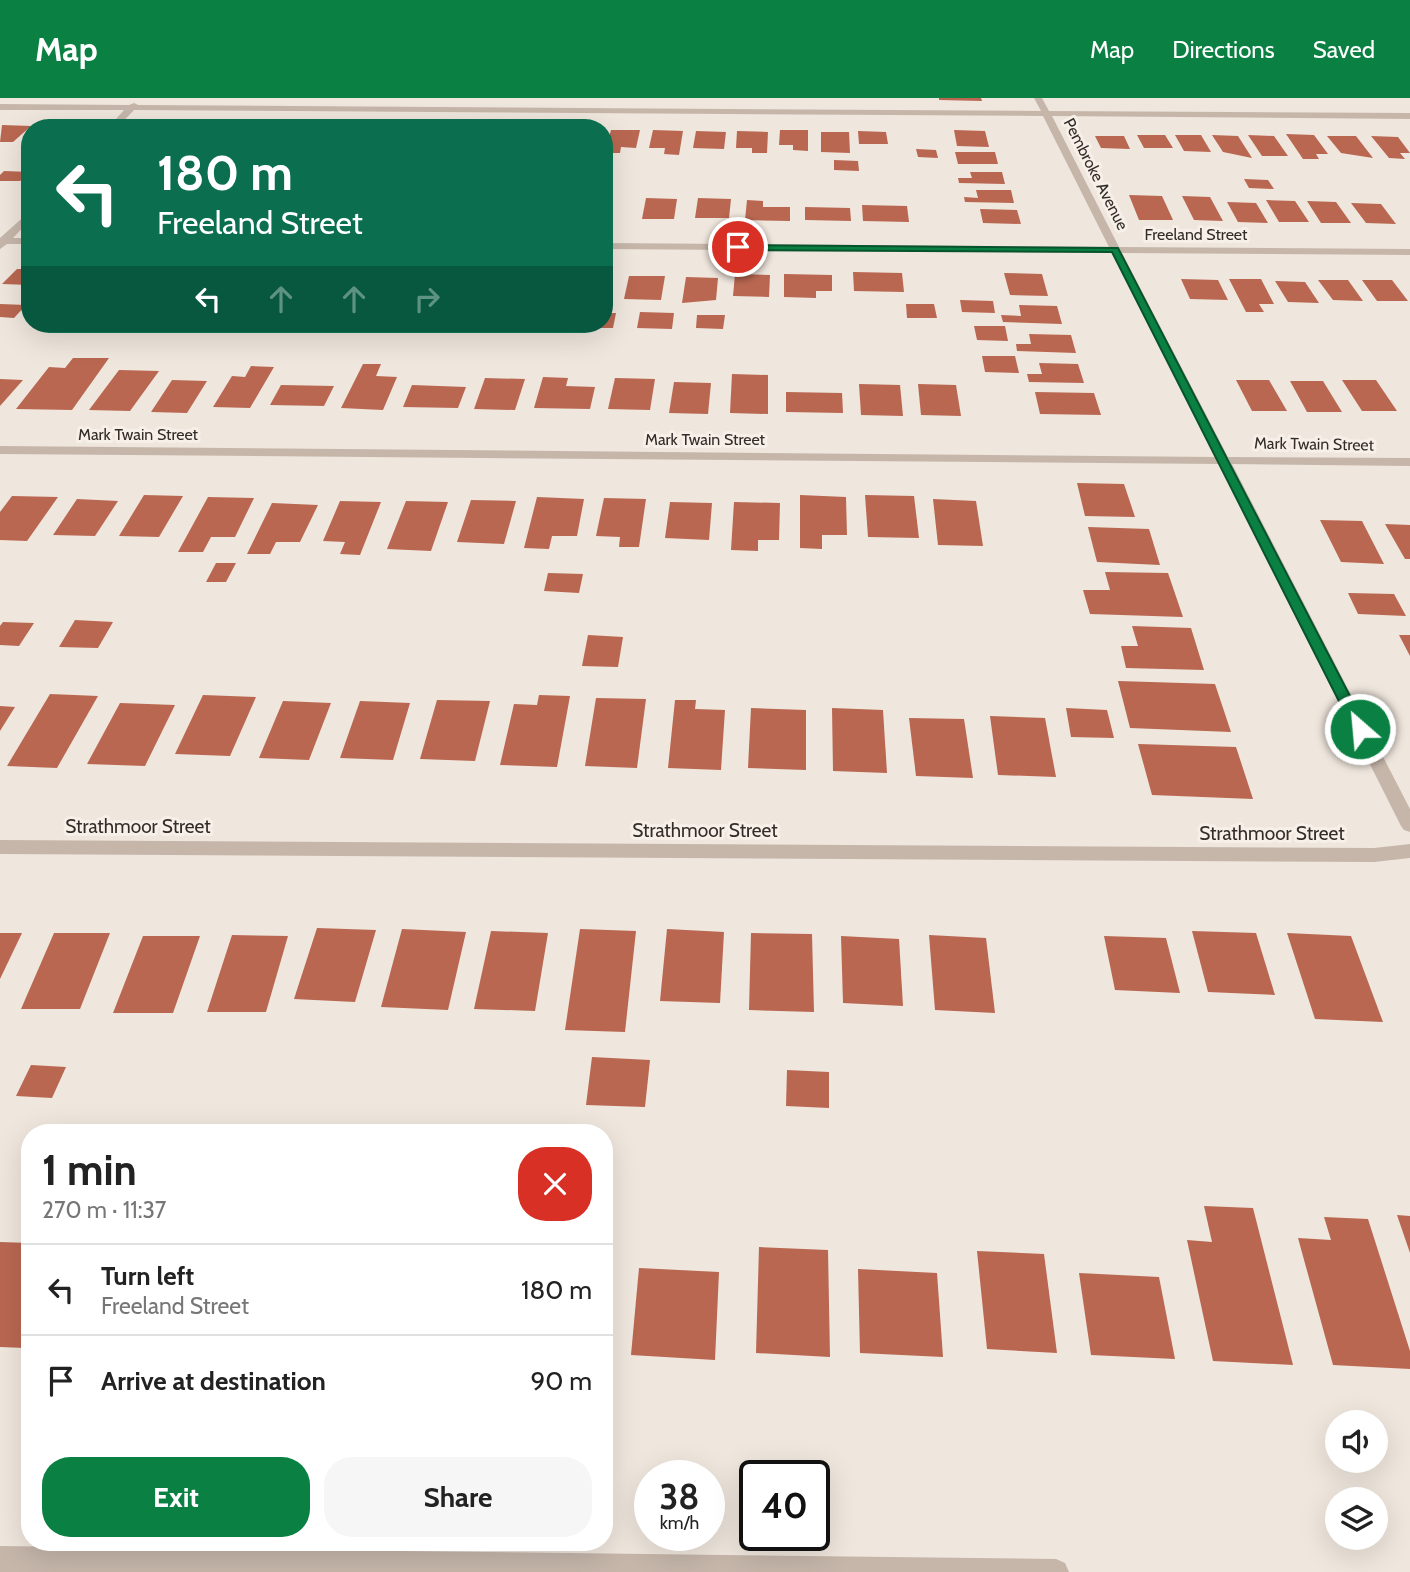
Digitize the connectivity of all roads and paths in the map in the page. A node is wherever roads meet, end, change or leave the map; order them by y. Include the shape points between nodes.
1 (142, 98) edge
2 (1038, 98) edge
3 (0, 107) edge
4 (131, 108) junction
5 (1046, 114) junction
6 (1410, 116) edge
7 (120, 119) edge
8 (21, 223) edge
9 (21, 242) edge
10 (1, 243) edge
11 (613, 246) edge
12 (1115, 250) junction
13 (1410, 251) edge
14 (0, 450) edge
15 (1223, 460) junction
16 (1410, 462) edge
17 (1410, 826) edge
18 (0, 847) edge
19 (1410, 851) edge
20 (0, 1559) edge
21 (1056, 1572) edge

1 - 4 street
2 - 5 street, Pembroke Avenue
3 - 4 street
4 - 5 street
4 - 7 street
5 - 6 street
5 - 12 street, Pembroke Avenue
8 - 10 street
9 - 10 street
11 - 12 street, Freeland Street
12 - 13 street, Freeland Street
12 - 15 street, Pembroke Avenue
14 - 15 street, Mark Twain Street
15 - 16 street, Mark Twain Street
15 - 17 street, Pembroke Avenue
18 - 19 street, Strathmoor Street via 1360,855
20 - 21 street

